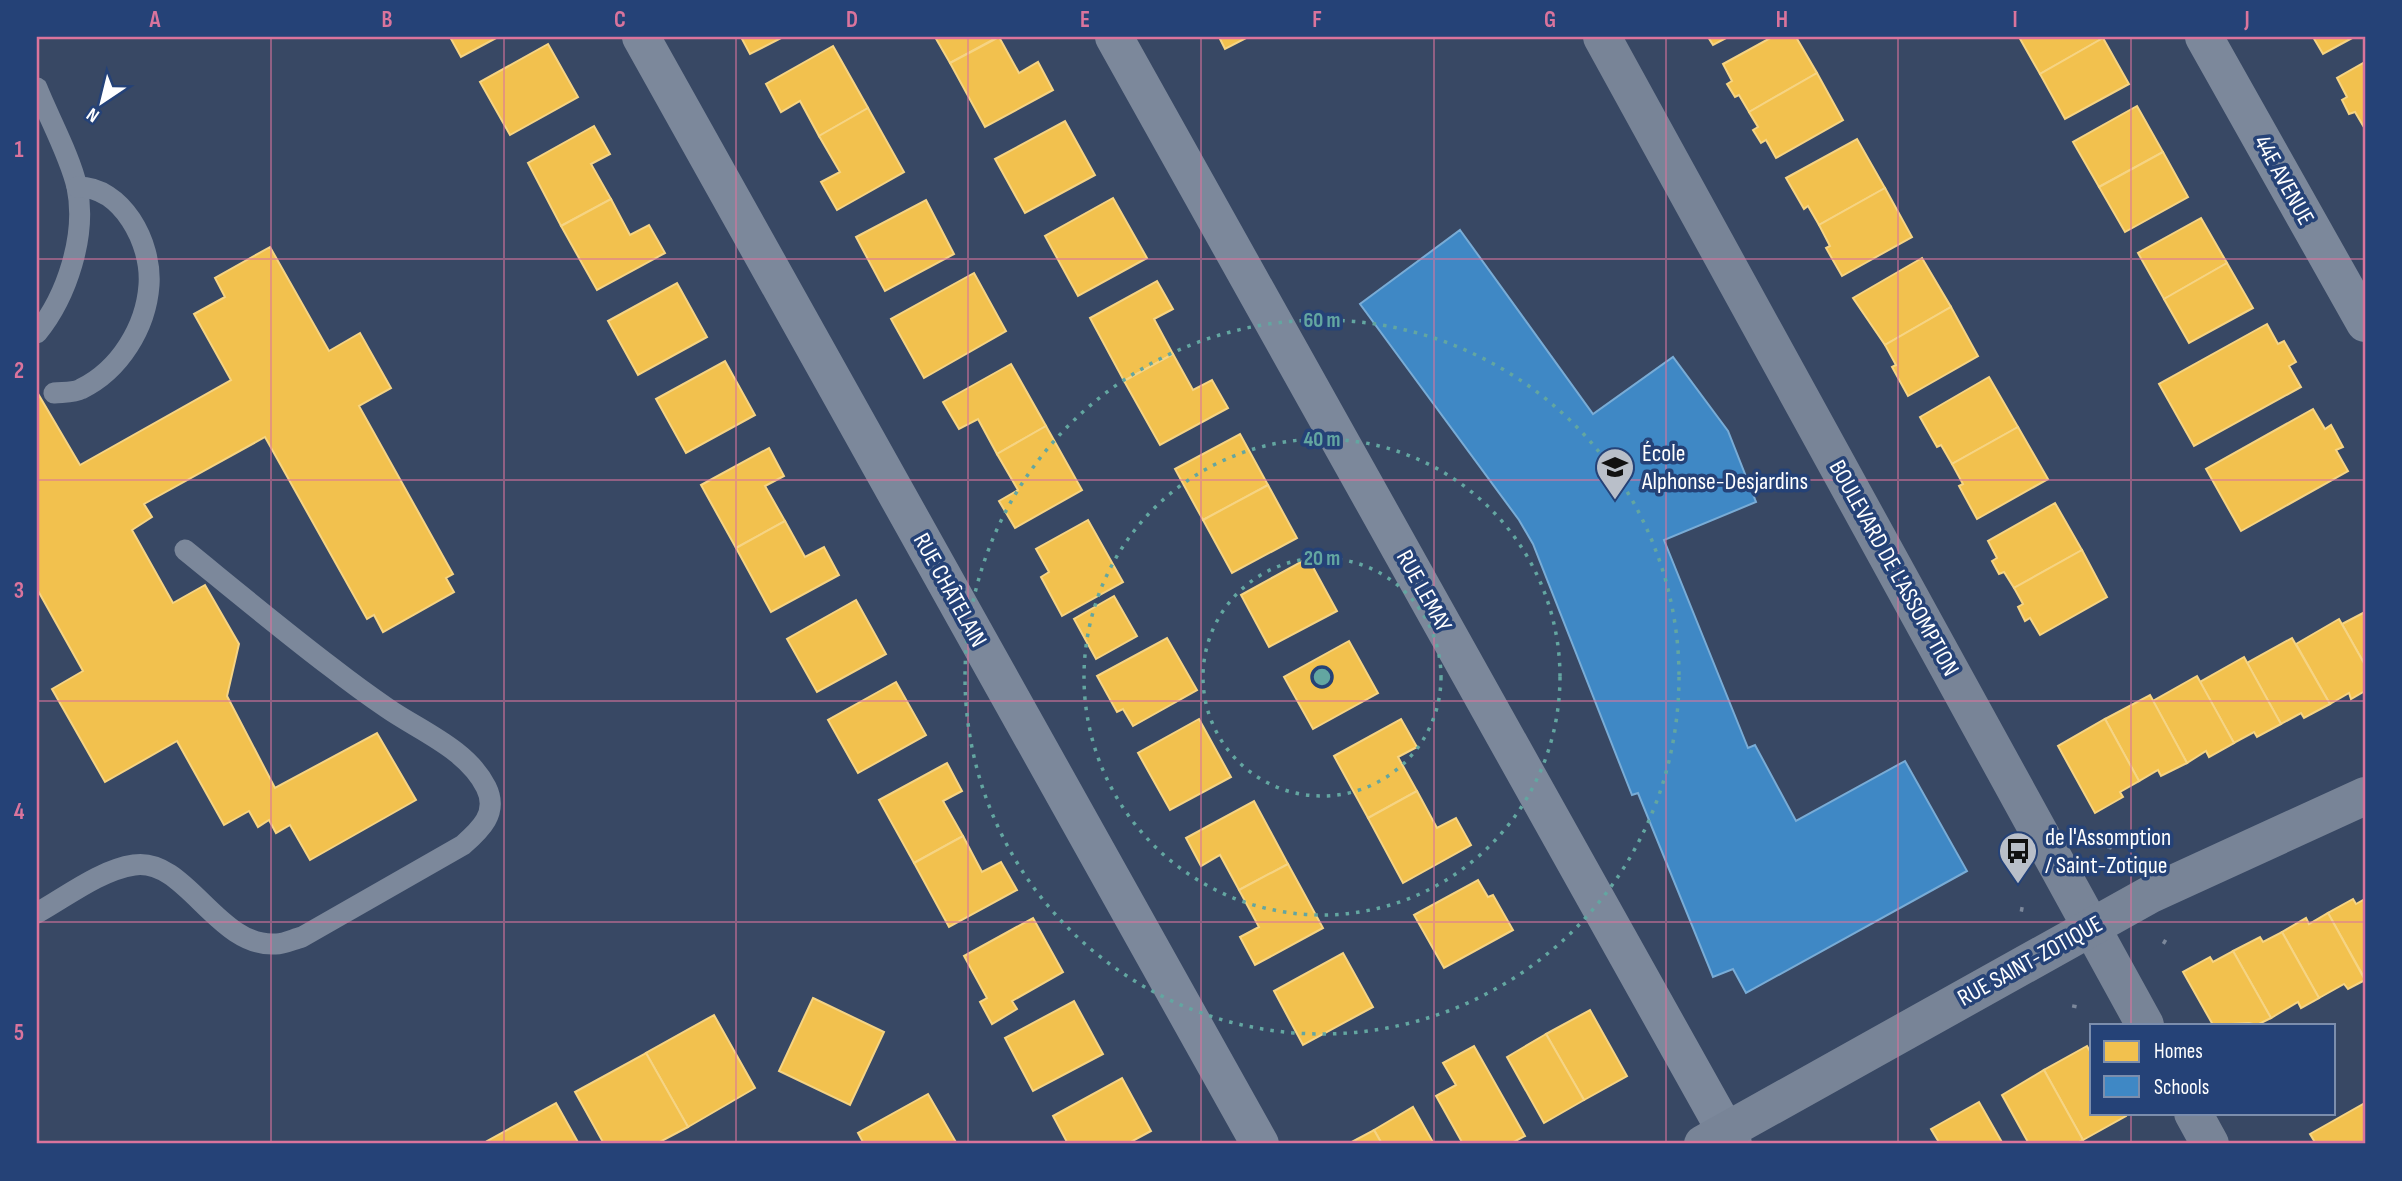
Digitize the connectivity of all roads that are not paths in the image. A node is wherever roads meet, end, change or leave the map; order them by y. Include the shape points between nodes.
1 (640, 37) edge
2 (1114, 37) edge
3 (1602, 37) edge
4 (2204, 37) edge
5 (37, 88) edge
6 (77, 187) junction
7 (2365, 323) edge
8 (37, 333) edge
9 (54, 393) dead end
10 (185, 550) dead end
11 (2365, 796) edge
12 (37, 913) edge
13 (2090, 928) junction
14 (2143, 1024) edge
15 (2194, 1114) edge
16 (1721, 1140) edge
17 (1260, 1144) edge
18 (2210, 1144) edge

1 - 17 street, RUE CHÂTELAIN
2 - 16 street, RUE LEMAY
3 - 13 street, BOULEVARD DE L'ASSOMPTION
4 - 7 street, 44E AVENUE
5 - 6 lane
6 - 8 lane via 79,229 70,267 60,296
6 - 9 lane via 92,187 111,196 130,218 145,254 149,283 142,318 128,347 104,374 79,391
10 - 12 lane via 331,667 469,765 486,788 491,808 483,828 463,845 302,937 276,944 248,940 178,881 158,869 135,864 109,873
11 - 13 street, RUE SAINT-ZOTIQUE via 2151,894
13 - 14 street, BOULEVARD DE L'ASSOMPTION
13 - 16 street, RUE SAINT-ZOTIQUE
15 - 18 street

